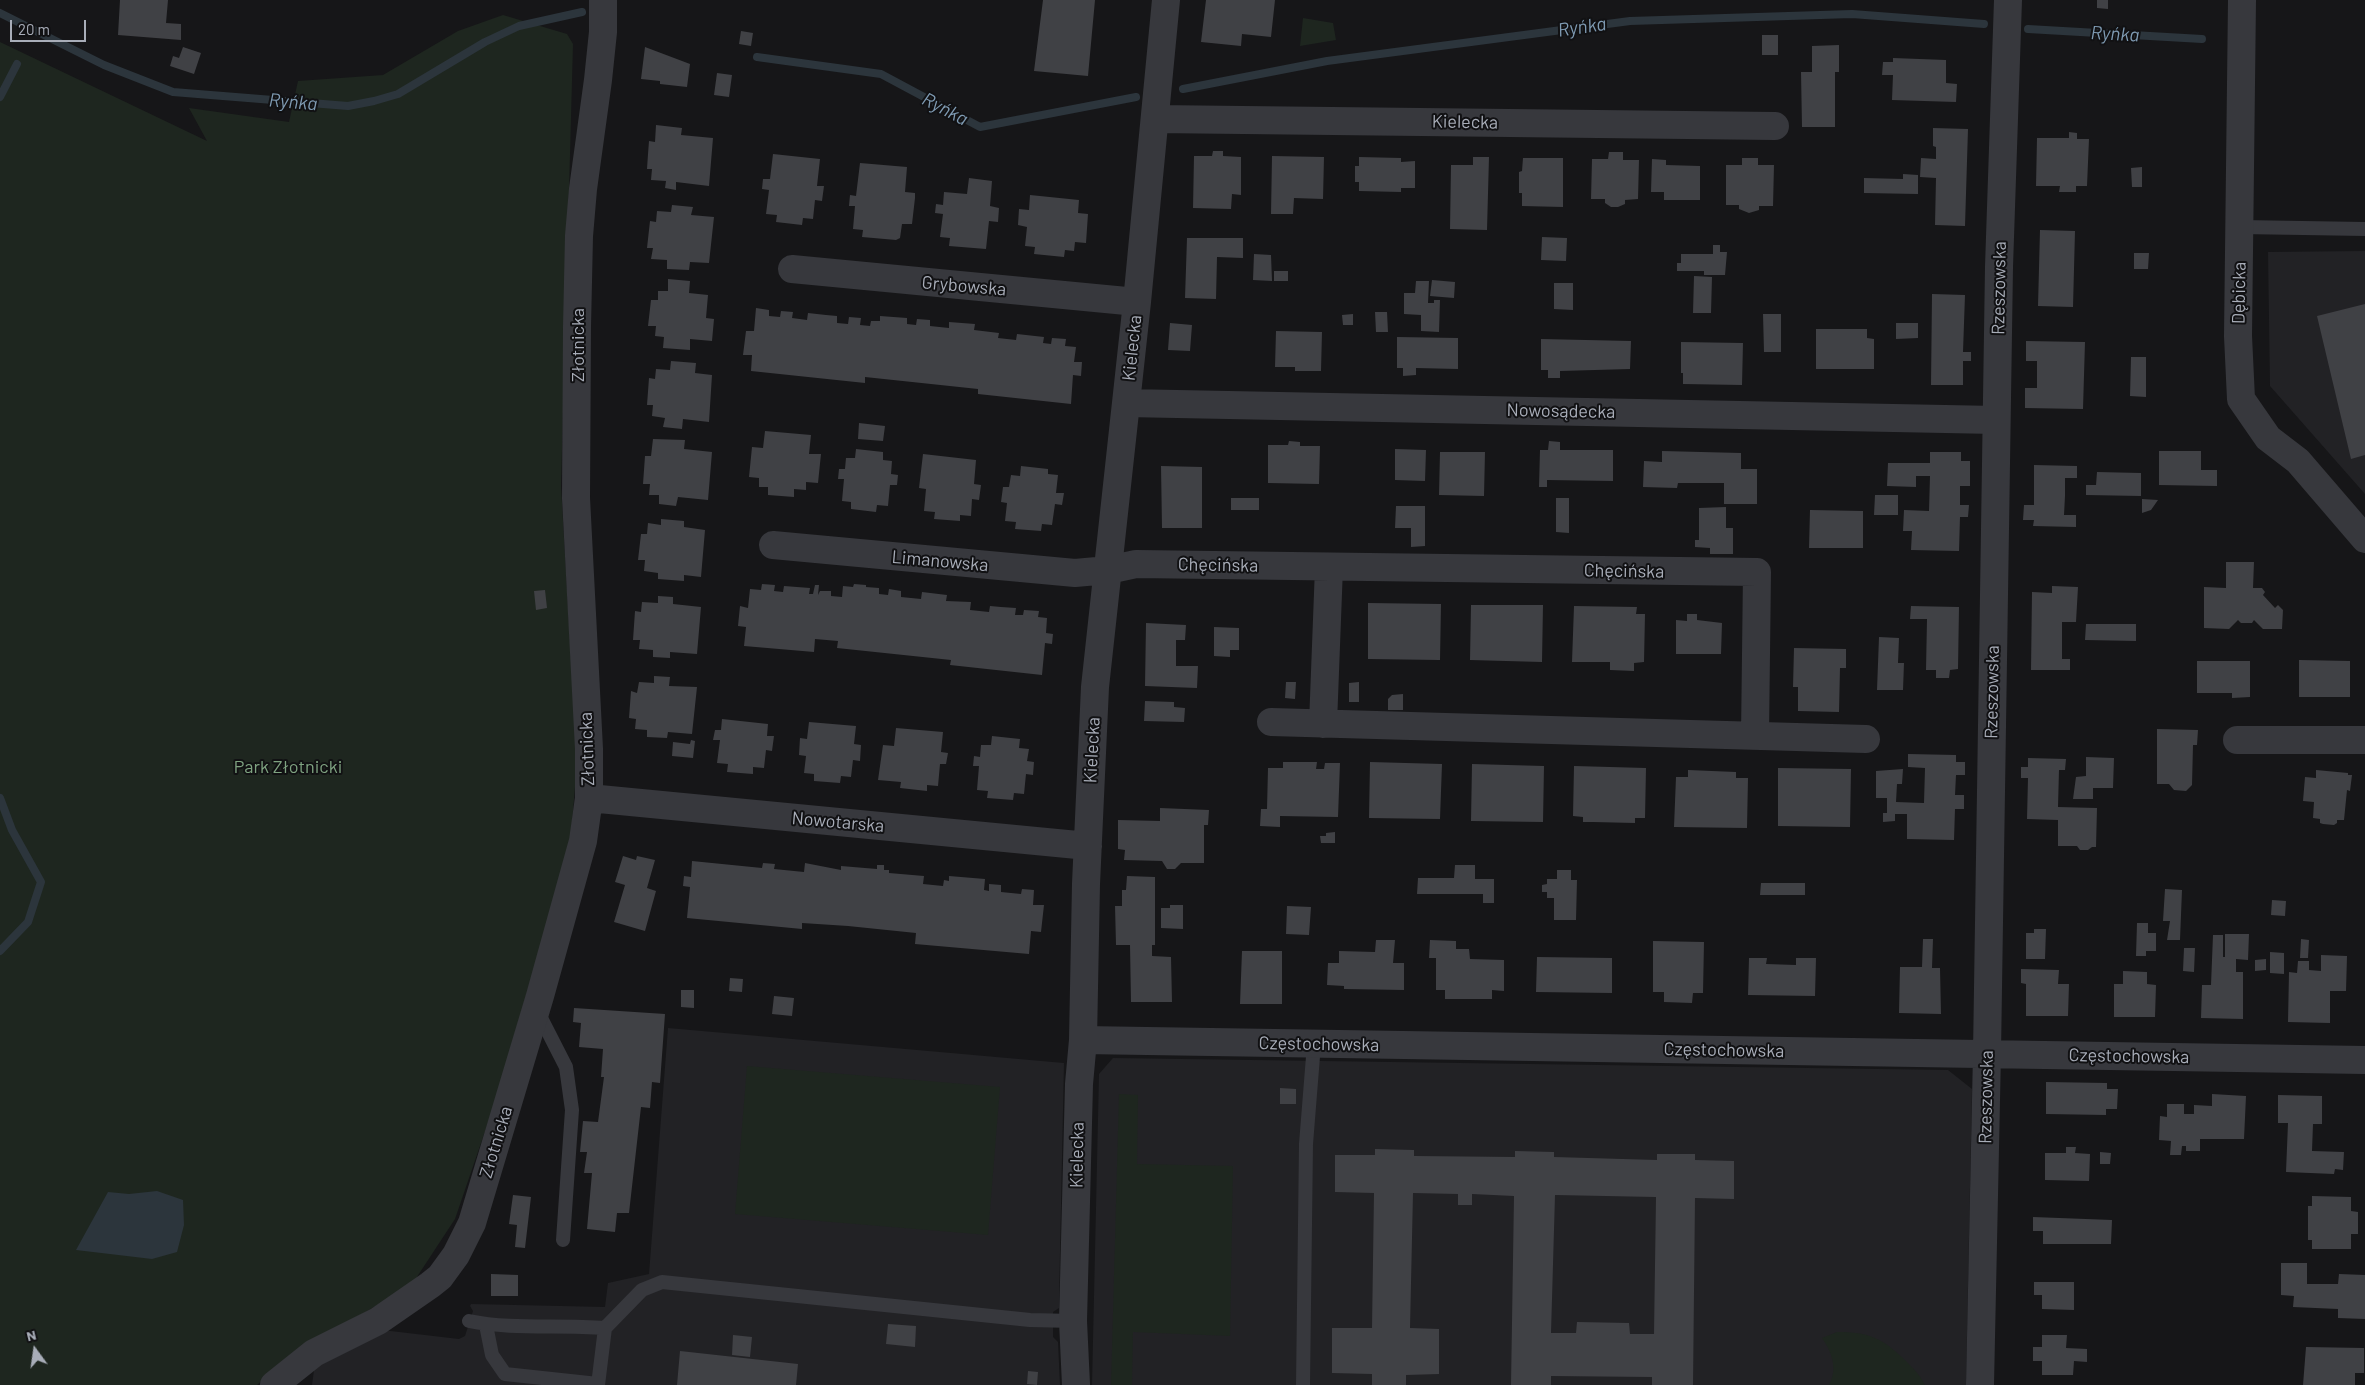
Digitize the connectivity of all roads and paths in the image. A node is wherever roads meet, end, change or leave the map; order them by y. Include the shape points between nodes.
1 (603, 0) edge
2 (1166, 0) edge
3 (2008, 0) edge
4 (2242, 0) edge
5 (1155, 119) junction
6 (1774, 126) dead end
7 (2240, 227) junction
8 (2365, 229) edge
9 (792, 269) dead end
10 (1137, 302) junction
11 (1126, 403) junction
12 (1996, 420) junction
13 (2365, 539) edge
14 (773, 545) dead end
15 (1329, 567) junction
16 (1108, 570) junction
17 (1271, 722) dead end
18 (1323, 724) junction
19 (1755, 736) junction
20 (1866, 739) dead end
21 (2238, 740) dead end
22 (2365, 740) edge
23 (589, 798) junction
24 (1088, 846) junction
25 (533, 1018) junction
26 (1083, 1040) junction
27 (1314, 1044) junction
28 (1988, 1053) junction
29 (2365, 1060) edge
30 (563, 1240) dead end
31 (469, 1321) dead end
32 (1073, 1321) junction
33 (486, 1325) junction
34 (605, 1328) junction
35 (274, 1385) edge
36 (598, 1385) edge
37 (1076, 1385) edge
38 (1303, 1385) edge
39 (1980, 1385) edge

1 - 23 street, Złotnicka via 602,41 581,217 577,326 576,498
2 - 5 street, Kielecka
3 - 12 street, Rzeszowska
4 - 7 street, Dębicka
5 - 6 street, Kielecka
5 - 10 street, Kielecka
7 - 8 lane
7 - 13 street, Dębicka via 2238,336 2241,399 2268,438 2298,461
9 - 10 street, Grybowska
10 - 11 street, Kielecka
11 - 12 street, Nowosądecka
11 - 16 street, Kielecka
12 - 28 street, Rzeszowska
14 - 16 street, Limanowska via 1075,573
15 - 16 street, Chęcińska via 1136,564
15 - 18 street
15 - 19 street, Chęcińska via 1757,572
16 - 24 street, Kielecka via 1097,663
17 - 18 street
18 - 19 street
19 - 20 street
21 - 22 street
23 - 24 street, Nowotarska
23 - 25 street, Złotnicka via 583,842
24 - 26 street, Kielecka
25 - 30 lane via 542,1020 566,1067 572,1110
25 - 35 street, Złotnicka via 472,1223 440,1277 378,1321 314,1353
26 - 27 street, Częstochowska
26 - 32 street, Kielecka
27 - 28 street, Częstochowska
27 - 38 lane via 1306,1144
28 - 29 street, Częstochowska
28 - 39 street, Rzeszowska
31 - 33 lane
32 - 34 lane via 1030,1320 662,1282 642,1290
32 - 37 street, Kielecka
33 - 34 lane
33 - 36 lane via 492,1355 505,1374
34 - 36 lane

